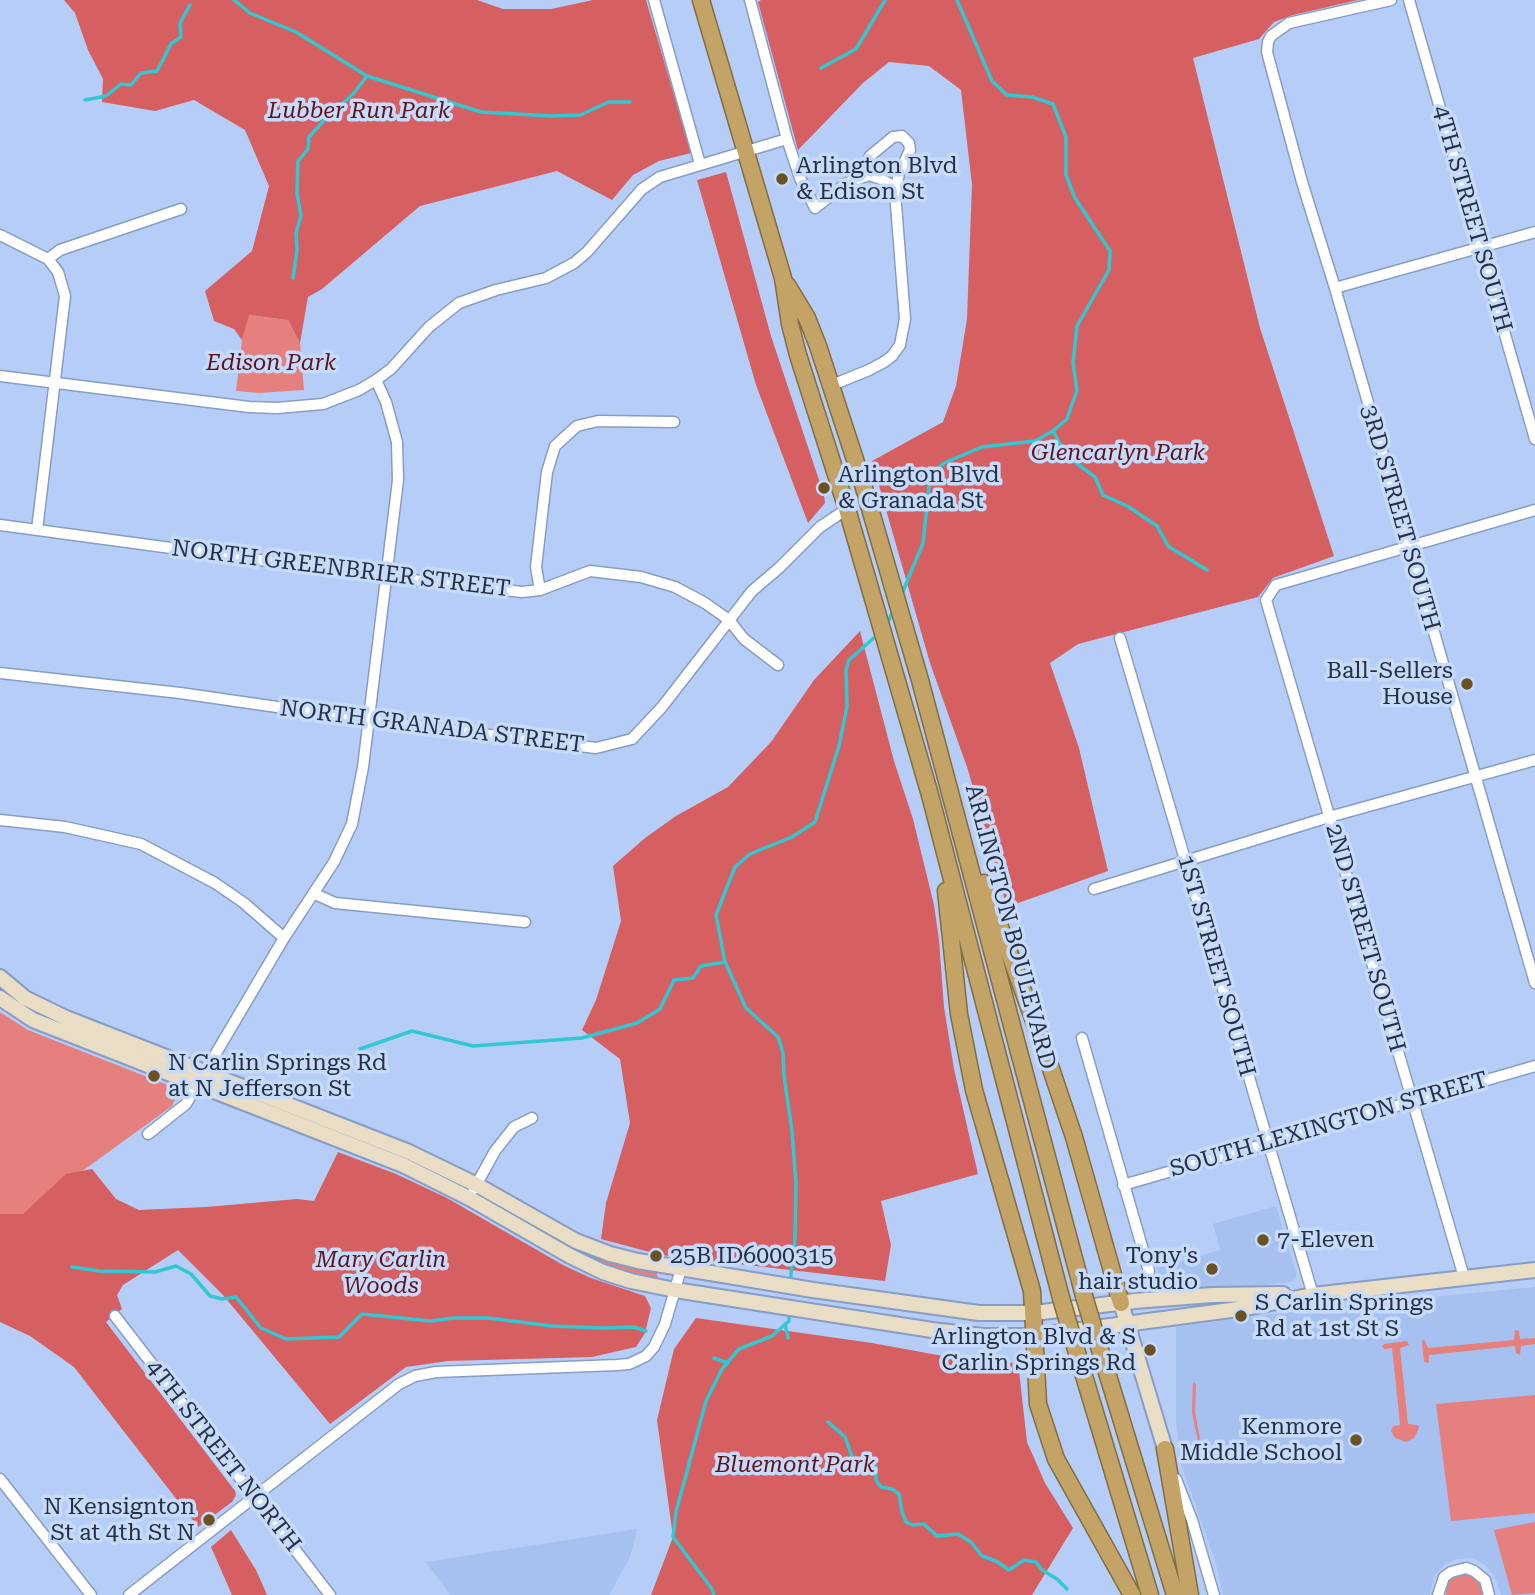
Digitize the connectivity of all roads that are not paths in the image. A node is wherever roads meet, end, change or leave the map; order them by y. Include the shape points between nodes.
1 (654, 0) edge
2 (701, 0) edge
3 (750, 0) edge
4 (1391, 0) edge
5 (1409, 0) edge
6 (787, 139) junction
7 (745, 152) junction
8 (700, 164) junction
9 (861, 177) junction
10 (895, 192) junction
11 (181, 209) dead end
12 (1535, 232) edge
13 (0, 235) edge
14 (1480, 248) junction
15 (48, 258) junction
16 (783, 278) junction
17 (1335, 288) junction
18 (0, 376) edge
19 (376, 380) junction
20 (55, 383) junction
21 (832, 385) junction
22 (674, 422) dead end
23 (1535, 439) edge
24 (847, 509) junction
25 (1535, 510) edge
26 (0, 525) edge
27 (37, 530) junction
28 (1408, 546) junction
29 (386, 577) junction
30 (540, 590) junction
31 (729, 620) junction
32 (1120, 638) dead end
33 (778, 665) dead end
34 (0, 673) edge
35 (367, 720) junction
36 (1535, 760) edge
37 (1475, 777) junction
38 (950, 790) junction
39 (930, 795) junction
40 (1329, 817) junction
41 (0, 820) edge
42 (1185, 862) junction
43 (1094, 888) dead end
44 (315, 894) junction
45 (525, 922) dead end
46 (284, 938) junction
47 (0, 977) edge
48 (1535, 983) edge
49 (0, 998) edge
50 (1082, 1038) dead end
51 (1535, 1066) edge
52 (204, 1071) junction
53 (196, 1084) junction
54 (1413, 1100) junction
55 (532, 1118) dead end
56 (148, 1134) dead end
57 (1268, 1143) junction
58 (1123, 1185) junction
59 (473, 1192) junction
60 (681, 1269) junction
61 (1535, 1270) edge
62 (1149, 1271) dead end
63 (1464, 1277) junction
64 (675, 1290) junction
65 (1212, 1295) junction
66 (1313, 1295) junction
67 (1121, 1303) junction
68 (1034, 1313) junction
69 (115, 1316) dead end
70 (1186, 1316) junction
71 (1128, 1324) junction
72 (1035, 1336) junction
73 (1165, 1449) junction
74 (0, 1479) edge
75 (253, 1497) junction
76 (91, 1595) edge
77 (129, 1595) edge
78 (330, 1595) edge
79 (1132, 1595) edge
80 (1150, 1595) edge
81 (1175, 1595) edge
82 (1190, 1595) edge
83 (1214, 1595) edge
84 (1438, 1595) edge
85 (1489, 1595) edge

1 - 8 street
2 - 7 highway, ARLINGTON BOULEVARD
3 - 6 street
4 - 17 street, 3RD STREET SOUTH via 1289,23 1268,42 1302,182
5 - 14 street, 4TH STREET SOUTH
6 - 7 street
6 - 9 street via 815,208
7 - 8 street
7 - 16 highway, ARLINGTON BOULEVARD
8 - 19 street via 670,173 642,189 587,252 560,271 477,295 444,313
9 - 10 street via 876,176
9 - 10 street via 870,156 893,137 902,136 911,150
10 - 21 street via 905,319 900,345 884,362
11 - 15 street
12 - 14 street
13 - 15 street
14 - 17 street
14 - 23 street, 4TH STREET SOUTH
15 - 20 street via 65,296
16 - 21 highway, ARLINGTON BOULEVARD via 807,318
16 - 24 highway, ARLINGTON BOULEVARD via 798,355
17 - 28 street, 3RD STREET SOUTH
18 - 20 street
19 - 20 street via 323,404 277,408
19 - 29 street via 397,442 398,480
20 - 27 street
21 - 38 highway, ARLINGTON BOULEVARD
22 - 30 street via 597,421 576,426 555,446 547,472 536,567
24 - 31 street, NORTH GRANADA STREET via 820,527 752,591
24 - 39 highway, ARLINGTON BOULEVARD
25 - 28 street
26 - 27 street, NORTH GREENBRIER STREET
27 - 29 street, NORTH GREENBRIER STREET
28 - 37 street, 3RD STREET SOUTH
28 - 40 street, 2ND STREET SOUTH via 1276,585 1266,600
29 - 30 street, NORTH GREENBRIER STREET via 522,592
29 - 35 street
30 - 31 street, NORTH GREENBRIER STREET via 590,571 641,577 675,587
31 - 33 street, NORTH GREENBRIER STREET via 744,639
31 - 35 street, NORTH GRANADA STREET via 632,739 596,748
32 - 42 street, 1ST STREET SOUTH
34 - 35 street, NORTH GRANADA STREET
35 - 44 street via 352,824
36 - 37 street
37 - 40 street
37 - 48 street, 3RD STREET SOUTH
38 - 67 highway via 1074,1137
38 - 81 highway, ARLINGTON BOULEVARD, bridge via 1084,1296
39 - 68 highway via 959,1014 974,1090 1032,1291
39 - 80 highway, ARLINGTON BOULEVARD, bridge via 1061,1298
40 - 42 street
40 - 54 street, 2ND STREET SOUTH
41 - 46 street via 65,827 141,844 215,883
42 - 43 street
42 - 57 street, 1ST STREET SOUTH
44 - 45 street via 335,903
44 - 46 street
46 - 52 street
47 - 52 main road via 25,998 66,1018
49 - 53 main road via 33,1020
50 - 58 street
51 - 54 street, SOUTH LEXINGTON STREET
52 - 53 street
52 - 59 main road via 410,1152
53 - 56 street via 186,1104
53 - 59 main road
54 - 57 street, SOUTH LEXINGTON STREET
54 - 63 street, 2ND STREET SOUTH
55 - 59 street via 514,1127
57 - 58 street, SOUTH LEXINGTON STREET
57 - 66 street, 1ST STREET SOUTH
58 - 62 street
59 - 60 main road via 610,1254
59 - 64 main road via 570,1256 603,1272
60 - 64 street
60 - 68 main road via 979,1313
61 - 63 main road
63 - 66 main road
64 - 72 main road via 983,1336
64 - 75 street via 665,1324 646,1356 629,1364 415,1376
65 - 66 main road
65 - 67 main road
65 - 70 main road
66 - 70 main road
67 - 68 main road
67 - 71 main road
68 - 72 highway
69 - 75 street, 4TH STREET NORTH
70 - 71 main road
71 - 72 main road
71 - 73 main road
72 - 79 highway via 1038,1404 1056,1460
73 - 82 highway
73 - 83 street
74 - 76 street
75 - 77 street
75 - 78 street, 4TH STREET NORTH
84 - 85 street via 1444,1577 1466,1568 1485,1580

